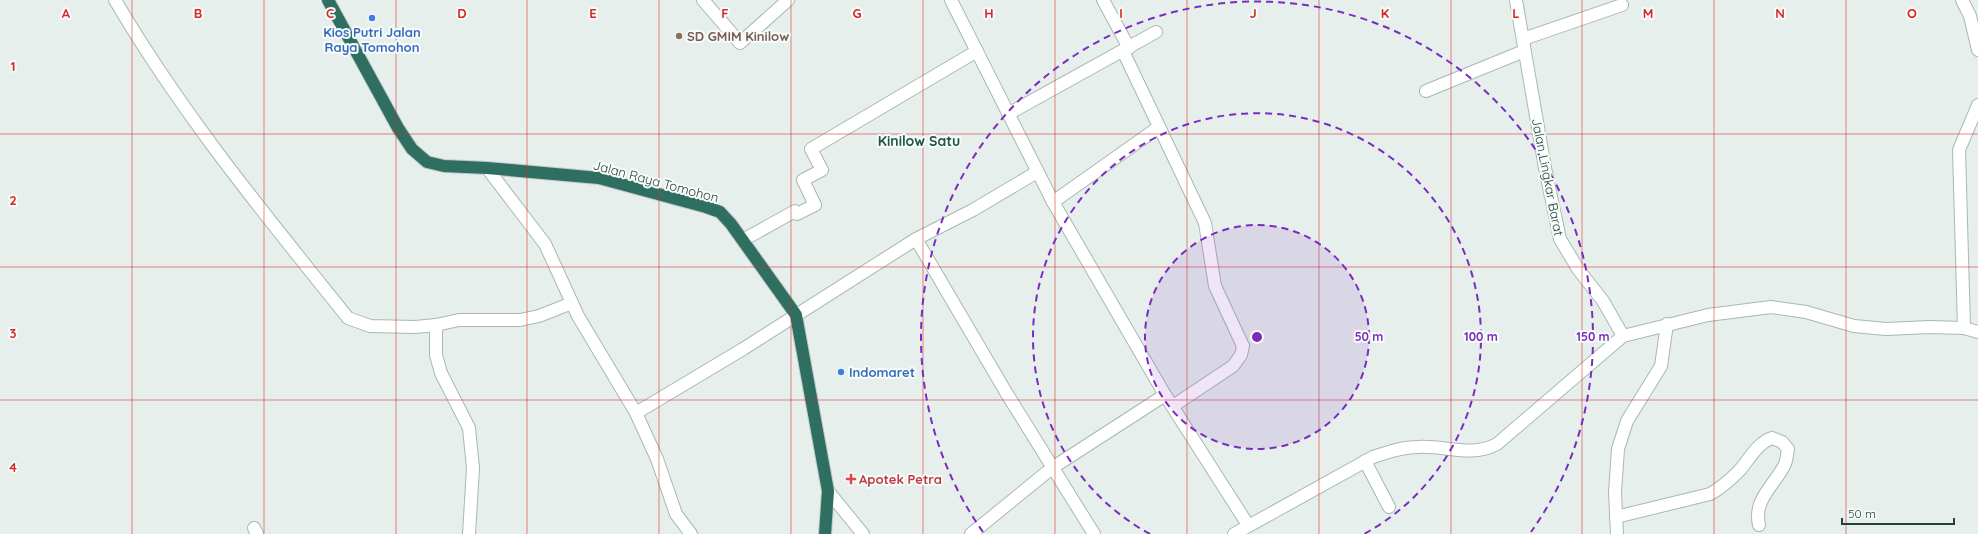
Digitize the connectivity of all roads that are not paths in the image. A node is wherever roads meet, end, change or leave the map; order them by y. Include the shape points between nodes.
1 (115, 0) edge
2 (328, 0) edge
3 (704, 0) edge
4 (788, 0) edge
5 (951, 0) edge
6 (1103, 0) edge
7 (1516, 0) edge
8 (1962, 0) edge
9 (1622, 5) dead end
10 (1156, 32) dead end
11 (1524, 45) junction
12 (1126, 49) junction
13 (1978, 50) edge
14 (977, 51) junction
15 (1426, 91) dead end
16 (1978, 105) edge
17 (1008, 114) junction
18 (1159, 127) junction
19 (487, 168) junction
20 (1037, 172) junction
21 (1053, 202) junction
22 (916, 239) junction
23 (743, 240) junction
24 (572, 303) junction
25 (796, 315) junction
26 (1667, 324) junction
27 (436, 325) junction
28 (1964, 328) junction
29 (1978, 332) edge
30 (1623, 336) junction
31 (1165, 395) junction
32 (1173, 406) junction
33 (636, 413) junction
34 (1365, 462) junction
35 (1052, 468) junction
36 (828, 491) junction
37 (1389, 507) dead end
38 (1616, 517) junction
39 (1248, 525) junction
40 (1759, 525) dead end
41 (469, 534) edge
42 (691, 534) edge
43 (825, 534) edge
44 (864, 534) edge
45 (971, 534) edge
46 (1094, 534) edge
47 (1234, 534) edge
48 (1617, 534) edge

1 - 27 street via 143,48 203,134 348,318 370,326
2 - 19 highway, Jalan Raya Tomohon via 412,149 427,162 444,166
3 - 4 street via 740,43
5 - 14 street
6 - 12 street
7 - 11 street, Jalan Lingkar Barat
8 - 13 street via 1970,16
9 - 11 street
10 - 12 street
11 - 15 street
11 - 30 street, Jalan Lingkar Barat via 1560,239 1578,269 1603,301
12 - 17 street
12 - 18 street
14 - 17 street
14 - 23 street via 811,149 822,170 803,180 815,205 796,214 795,211
16 - 28 street via 1959,150
17 - 20 street
18 - 21 street
18 - 32 street via 1205,223 1215,286 1243,346 1241,355 1233,366
19 - 23 highway, Jalan Raya Tomohon via 599,178 706,207 720,212
19 - 24 street via 545,244
20 - 21 street
20 - 22 street via 973,210
21 - 31 street
22 - 25 street
22 - 35 street
23 - 25 highway, Jalan Raya Tomohon
24 - 27 street via 539,316 520,320 459,320
24 - 33 street
25 - 33 street
25 - 36 highway, Jalan Raya Tomohon
26 - 28 street via 1708,314 1771,307 1806,312 1854,326 1886,329
26 - 30 street
26 - 38 street via 1661,366 1635,407 1621,439 1615,473
27 - 41 street via 436,355 441,373 469,428 473,468
28 - 29 street
30 - 34 street via 1490,448 1475,451 1419,447 1388,452
31 - 32 street
31 - 35 street
32 - 39 street
33 - 42 street via 657,459 676,514
34 - 37 street
34 - 39 street
35 - 45 street
35 - 46 street
36 - 43 highway, Jalan Raya Tomohon
36 - 44 street
38 - 40 street via 1710,494 1721,488 1758,448 1772,438 1782,442 1788,449 1785,464 1766,491 1758,508
38 - 48 street
39 - 47 street

